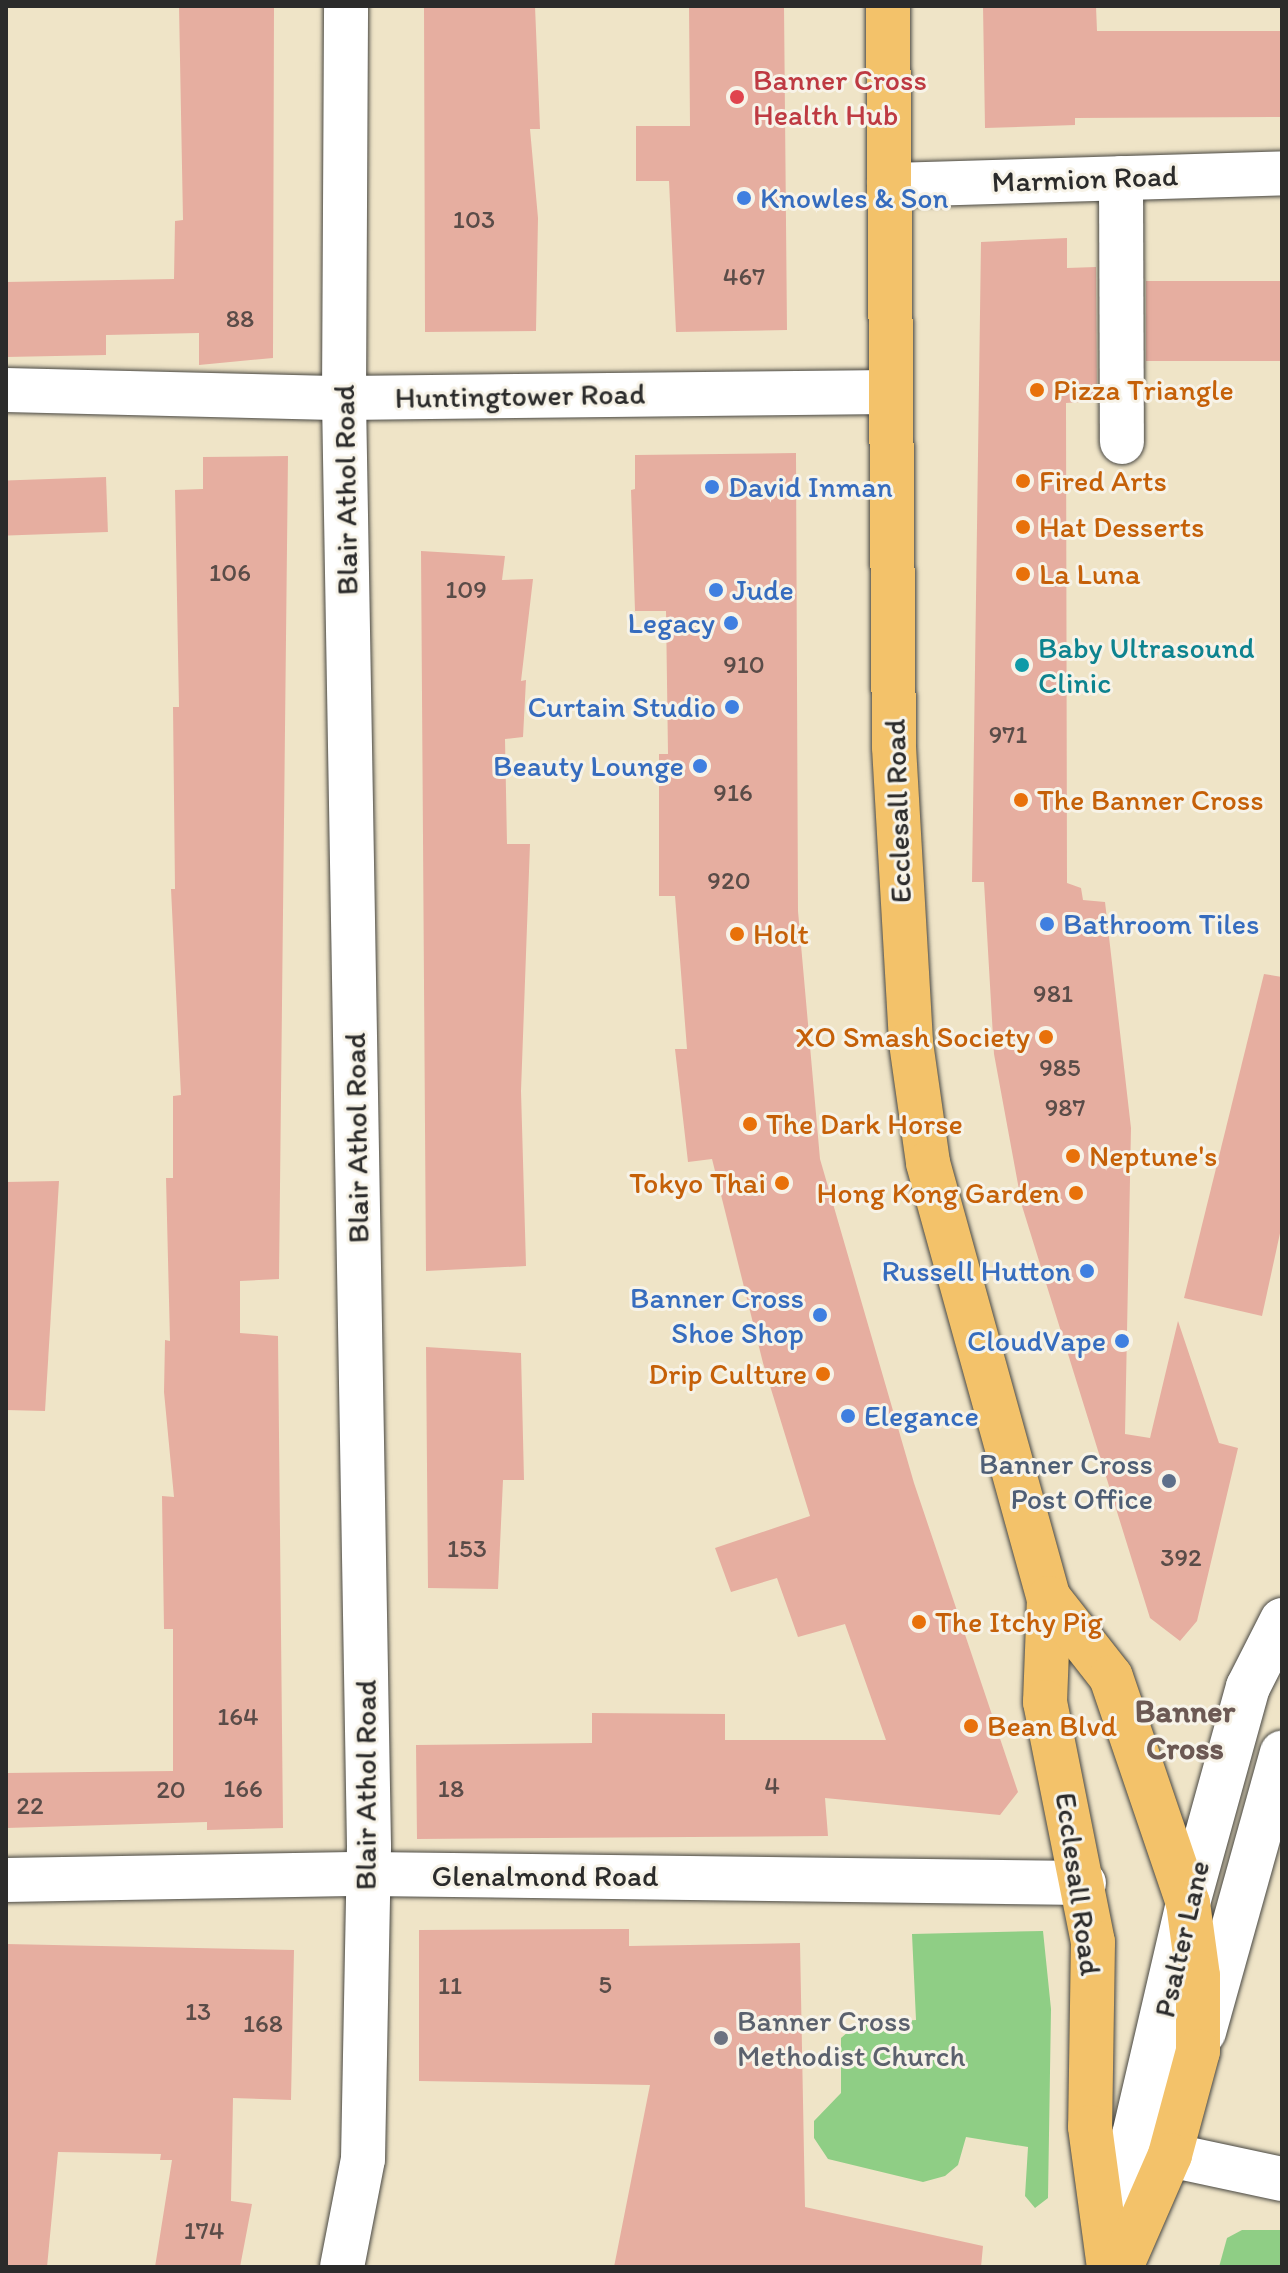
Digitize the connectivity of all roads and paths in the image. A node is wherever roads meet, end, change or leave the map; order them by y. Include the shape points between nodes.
1 (346, 6) edge
2 (888, 6) edge
3 (1282, 173) edge
4 (1121, 178) junction
5 (889, 185) junction
6 (6, 390) edge
7 (890, 392) junction
8 (344, 398) junction
9 (1122, 442) dead end
10 (1049, 1598) junction
11 (1282, 1620) edge
12 (1282, 1753) edge
13 (367, 1874) junction
14 (6, 1880) edge
15 (1084, 1883) junction
16 (1188, 1903) junction
17 (1198, 2051) junction
18 (1170, 2155) junction
19 (1282, 2179) edge
20 (342, 2267) edge
21 (1115, 2267) edge

1 - 8 street, Blair Athol Road
2 - 5 main road, Ecclesall Road
3 - 4 street, Marmion Road
4 - 5 street, Marmion Road
4 - 9 street
5 - 7 main road, Ecclesall Road
6 - 8 street, Huntingtower Road
7 - 8 street, Huntingtower Road
7 - 10 main road, Ecclesall Road via 895,774 911,1043 932,1178
8 - 13 street, Blair Athol Road
10 - 15 main road, Ecclesall Road via 1045,1702
10 - 16 main road, Ecclesall Road via 1111,1677
11 - 16 street, Psalter Lane via 1248,1687
12 - 17 street, Psalter Lane
13 - 14 street, Glenalmond Road
13 - 15 street, Glenalmond Road
13 - 20 street, Blair Athol Road via 363,2159
15 - 21 main road, Ecclesall Road via 1093,1942 1090,2127
16 - 17 main road, Ecclesall Road via 1198,1976
16 - 21 street, Psalter Lane via 1134,2135
17 - 18 main road, Ecclesall Road
18 - 19 street
18 - 21 main road, Ecclesall Road

